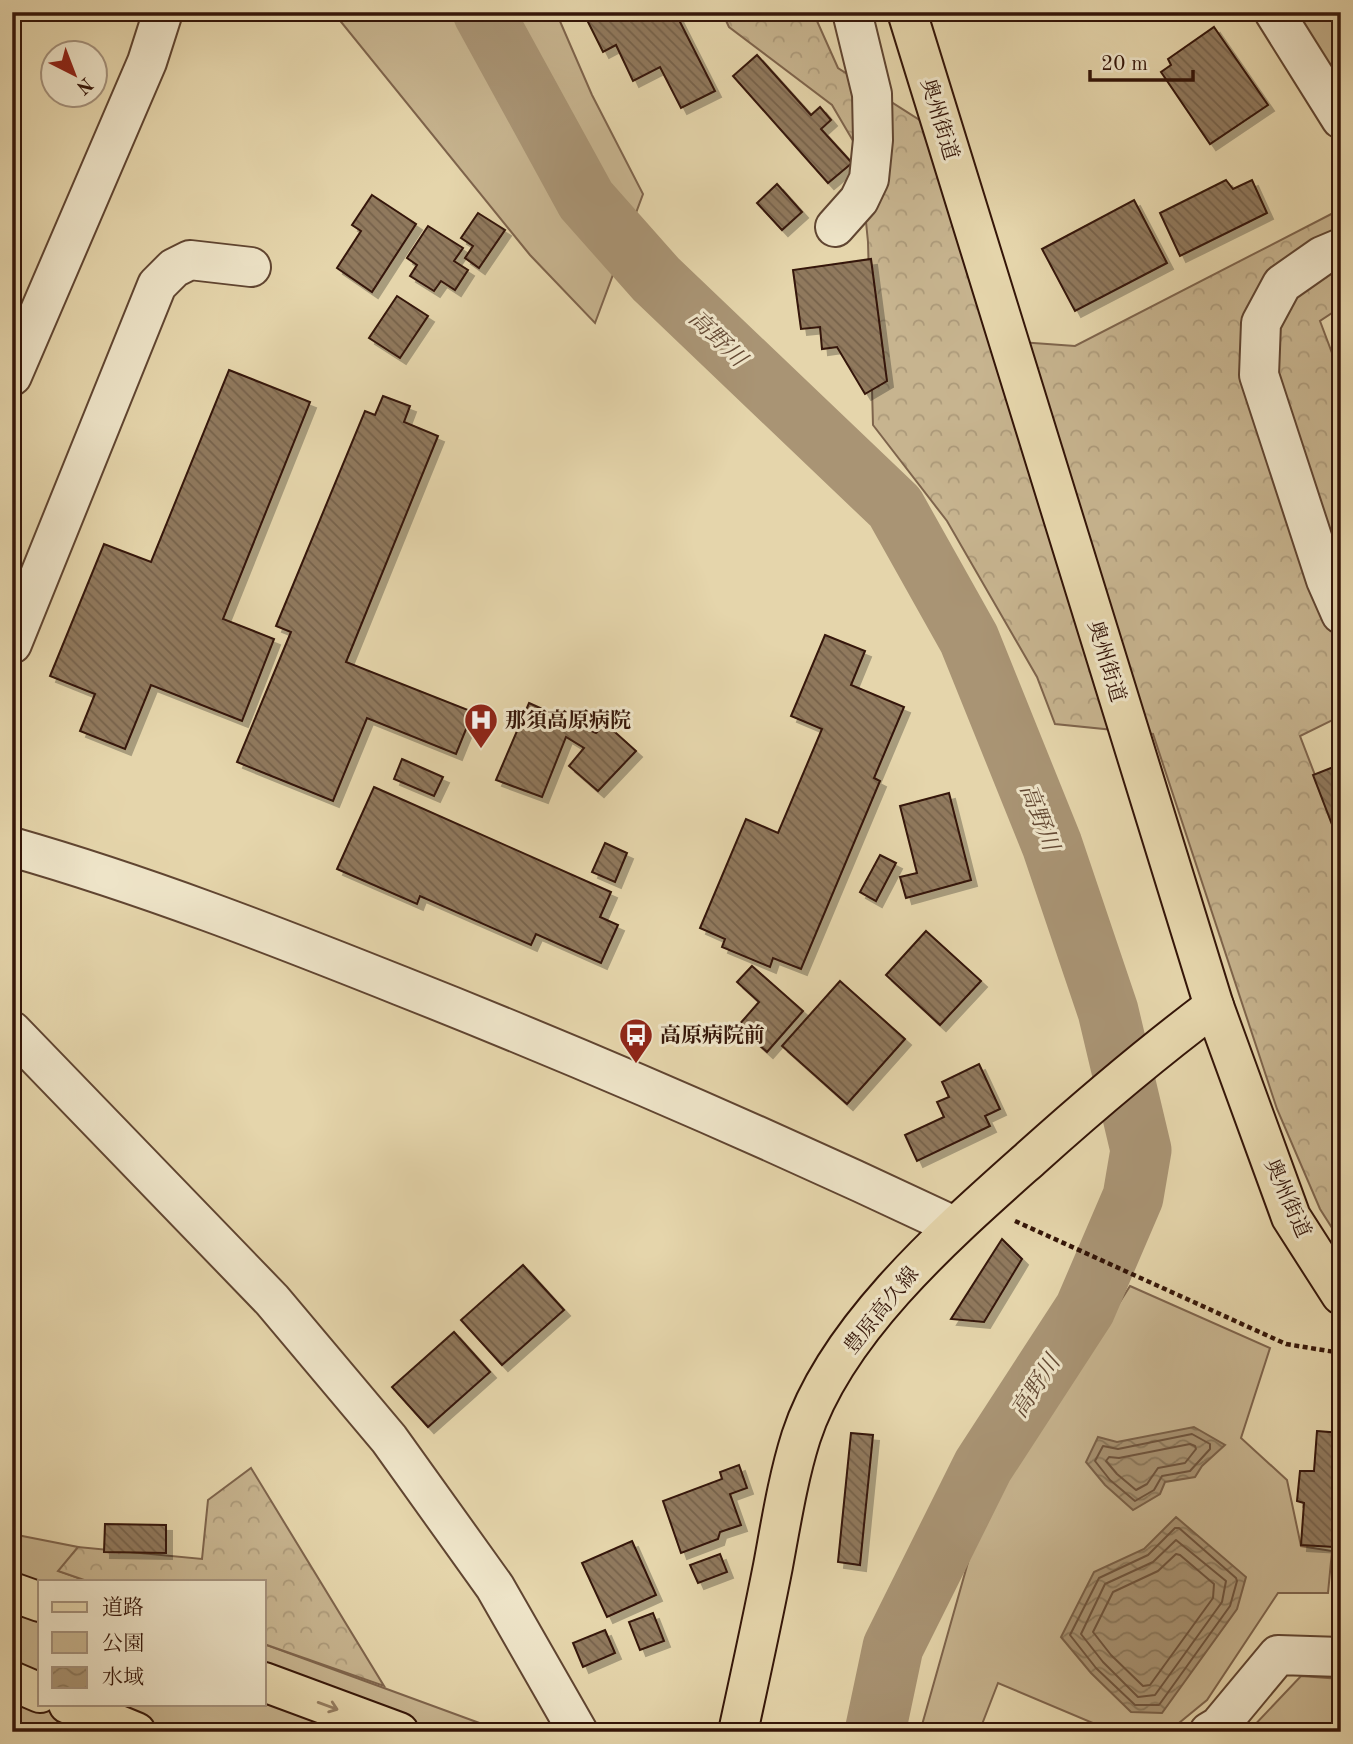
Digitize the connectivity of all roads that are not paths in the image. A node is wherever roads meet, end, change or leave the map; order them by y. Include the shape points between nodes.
1 (163, 12) edge
2 (852, 12) edge
3 (907, 12) edge
4 (1274, 12) edge
5 (1341, 119) edge
6 (835, 228) dead end
7 (1341, 247) edge
8 (251, 267) dead end
9 (12, 376) edge
10 (1341, 614) edge
11 (12, 645) edge
12 (12, 846) edge
13 (1214, 1006) junction
14 (12, 1031) edge
15 (954, 1226) junction
16 (1341, 1295) edge
17 (12, 1592) edge
18 (38, 1601) edge
19 (1341, 1657) edge
20 (12, 1681) edge
21 (266, 1683) edge
22 (38, 1692) edge
23 (73, 1706) edge
24 (136, 1732) edge
25 (398, 1732) edge
26 (578, 1732) edge
27 (738, 1732) edge
28 (1209, 1732) edge

1 - 9 street via 147,62
2 - 6 street via 872,94 873,140 869,179 859,200
3 - 13 main road, 奥州街道
4 - 5 street
7 - 10 street via 1282,284 1261,324 1259,376
8 - 11 street via 190,260 157,285
12 - 15 street via 187,903 558,1049
13 - 15 main road, 豊原高久線 via 1095,1101
13 - 16 main road, 奥州街道 via 1291,1217
14 - 26 street via 272,1300 389,1439 495,1587
15 - 27 main road, 豊原高久線 via 899,1284 821,1390 792,1476
17 - 18 main road
19 - 28 street via 1278,1655
20 - 22 main road
21 -> 25 main road
23 - 24 main road

